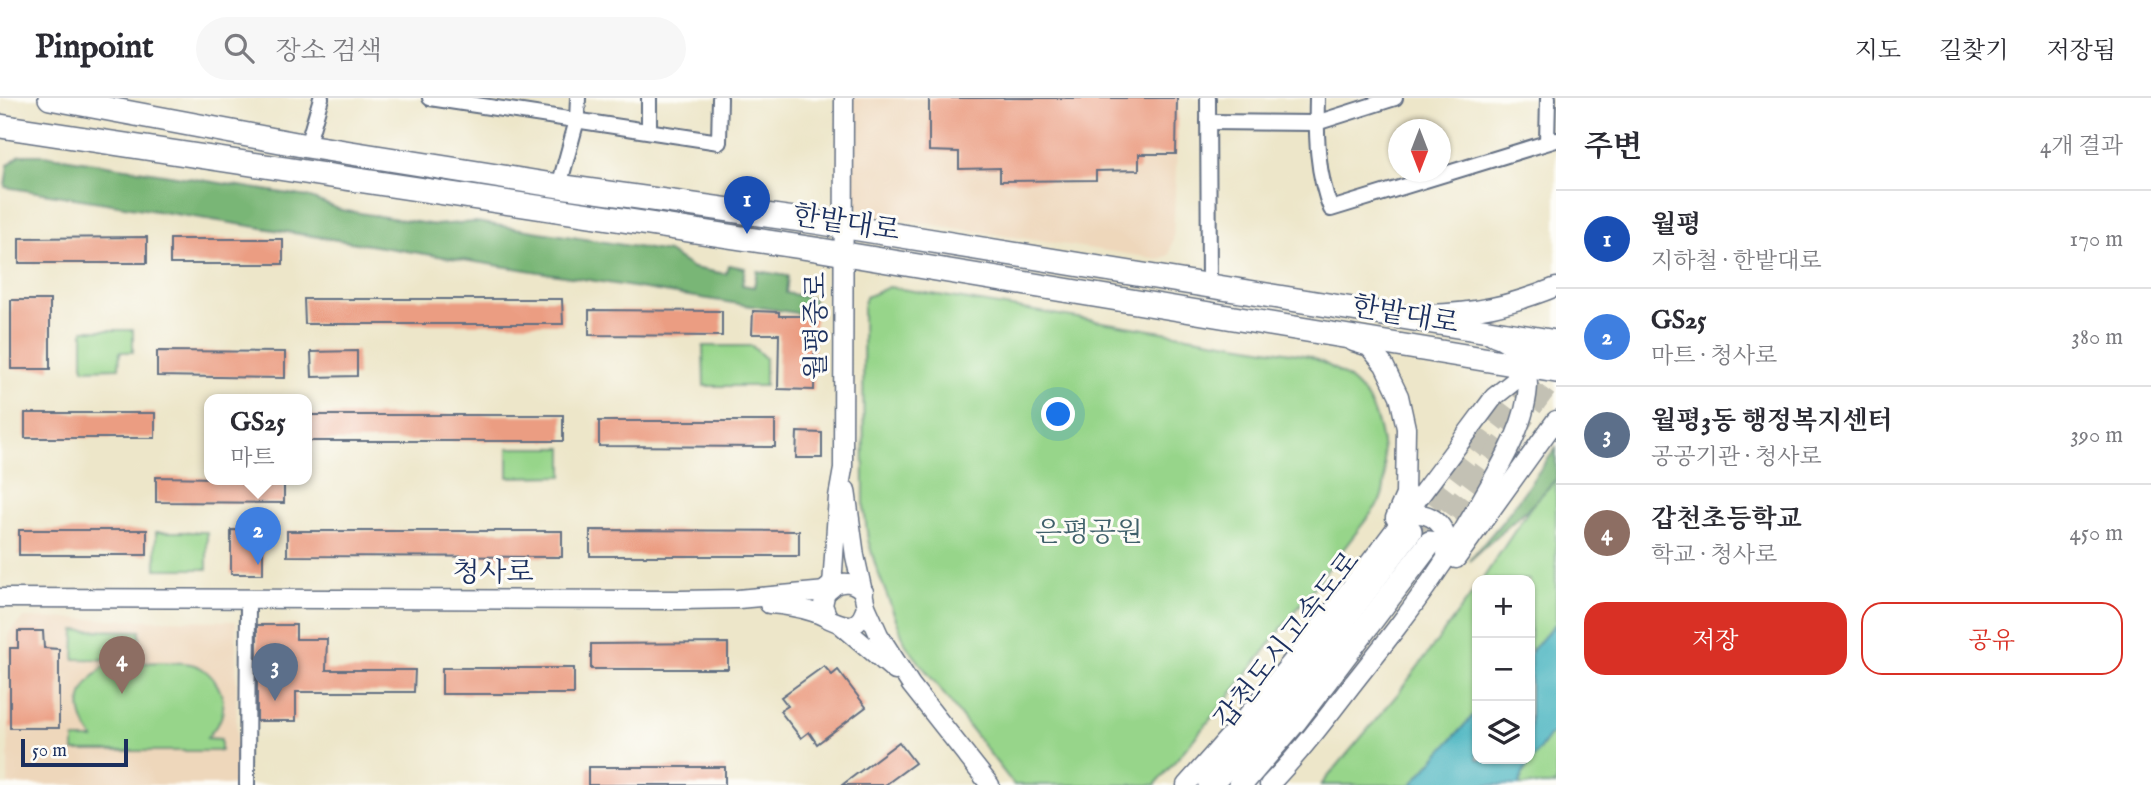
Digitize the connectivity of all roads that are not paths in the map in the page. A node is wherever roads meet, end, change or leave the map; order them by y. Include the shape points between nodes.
1 (50, 98) edge
2 (321, 98) edge
3 (430, 98) edge
4 (578, 98) edge
5 (649, 98) edge
6 (720, 98) edge
7 (844, 98) edge
8 (1208, 98) edge
9 (1317, 98) edge
10 (1395, 98) edge
11 (1548, 98) edge
12 (451, 100) edge
13 (499, 103) edge
14 (578, 120) junction
15 (1208, 122) junction
16 (1317, 123) junction
17 (0, 126) edge
18 (649, 131) junction
19 (1552, 141) edge
20 (307, 146) junction
21 (559, 186) junction
22 (843, 227) junction
23 (843, 253) junction
24 (1209, 285) junction
25 (1556, 287) edge
26 (1385, 315) junction
27 (1474, 329) junction
28 (1309, 330) junction
29 (1556, 342) edge
30 (1556, 351) edge
31 (1537, 366) edge
32 (1556, 420) edge
33 (842, 469) junction
34 (1405, 526) junction
35 (1430, 543) tunnel mouth
36 (1381, 548) junction
37 (1443, 564) junction
38 (829, 588) junction
39 (0, 598) edge
40 (248, 599) junction
41 (738, 599) junction
42 (865, 599) junction
43 (835, 622) junction
44 (911, 685) junction
45 (247, 785) edge
46 (990, 785) edge
47 (1185, 785) edge
48 (1210, 785) edge
49 (1240, 785) edge
50 (1269, 785) edge

1 - 20 main road, 한밭대로
2 - 20 street
3 - 12 street
4 - 14 street
5 - 18 street
6 - 18 street via 719,142
7 - 22 street, 월평중로
8 - 15 street
9 - 16 street
10 - 16 street
11 - 19 street
12 - 13 street
13 - 14 street
14 - 18 street
14 - 21 street
15 - 16 street
15 - 24 street
16 - 19 street via 1323,191 1331,209
17 - 23 main road, 한밭대로
20 - 21 main road, 한밭대로
21 - 22 main road, 한밭대로
22 - 23 street, 월평중로
22 - 24 main road, 한밭대로
23 - 28 main road, 한밭대로
23 - 33 street, 월평중로
24 - 26 main road, 한밭대로
25 - 26 street via 1513,304 1478,310
26 - 27 main road, 한밭대로
27 - 29 main road, 한밭대로
27 - 31 street via 1502,338
28 - 31 main road, 한밭대로
28 - 36 street via 1369,346 1399,396 1406,428 1405,495
30 - 31 street
31 - 34 street via 1494,397
31 - 37 street via 1507,456
32 - 37 street via 1459,558
33 - 38 street
33 - 42 street
34 - 36 street
34 - 37 street via 1416,514 1428,517 1447,533
34 - 48 main road, 갑천도시고속도로 via 1284,701
35 - 49 main road, 갑천도시고속도로 via 1296,721
36 - 47 street via 1246,718
37 - 50 street
38 - 41 street
38 - 42 street via 846,582 859,587
38 - 43 street via 823,605
39 - 40 street, 청사로
40 - 41 street, 청사로
40 - 45 street
41 - 43 street via 792,606
42 - 43 street via 865,613 855,623
42 - 44 street via 879,635
43 - 44 street
44 - 46 street

